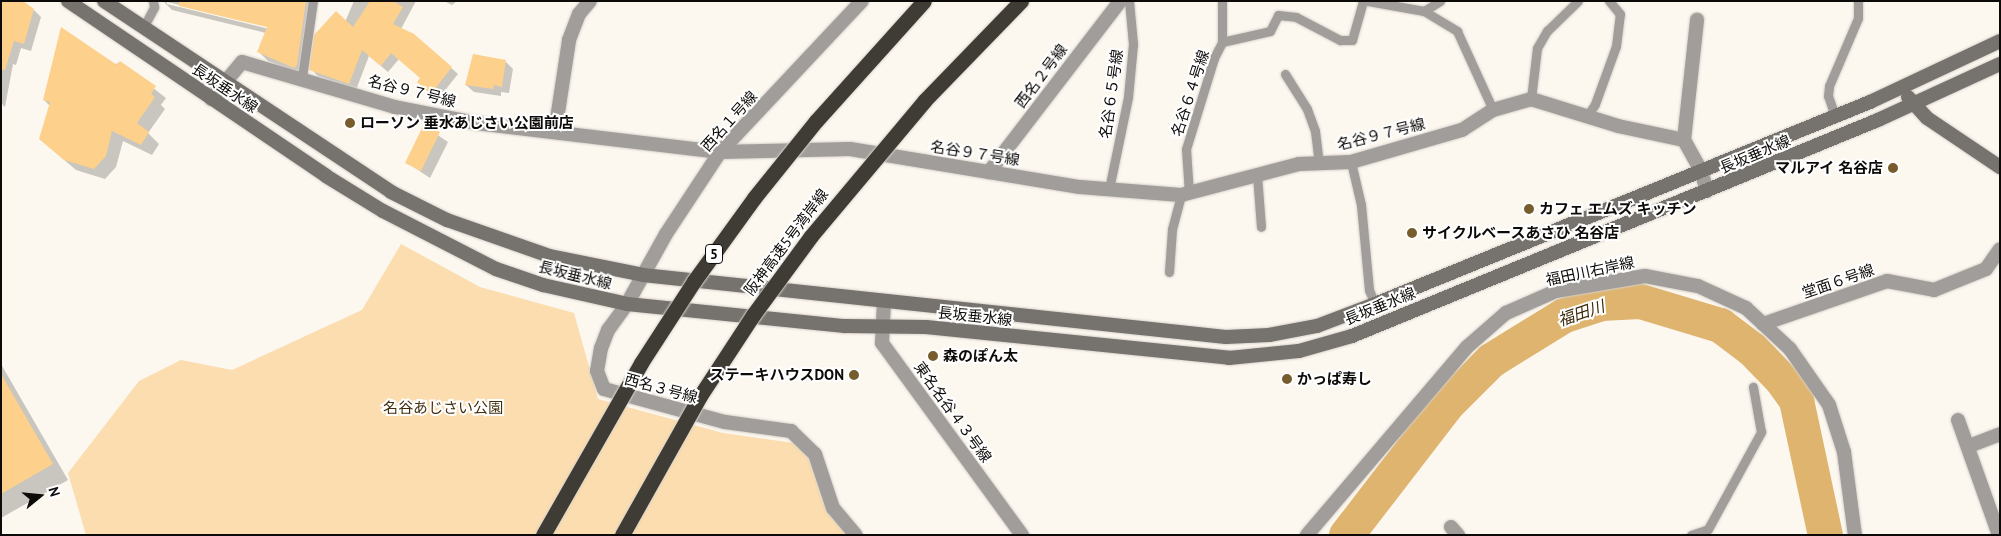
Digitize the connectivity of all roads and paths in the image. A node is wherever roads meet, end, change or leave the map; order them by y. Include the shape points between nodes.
1 (68, 1) edge
2 (104, 1) edge
3 (153, 1) edge
4 (314, 1) edge
5 (590, 1) edge
6 (862, 1) edge
7 (924, 1) edge
8 (1020, 1) edge
9 (1120, 1) edge
10 (1129, 1) edge
11 (1222, 1) edge
12 (1363, 1) edge
13 (1368, 1) edge
14 (1440, 1) edge
15 (1578, 1) edge
16 (1609, 1) edge
17 (1858, 1) edge
18 (1424, 11) junction
19 (1697, 20) dead end
20 (143, 28) junction
21 (2000, 41) edge
22 (1222, 42) junction
23 (2000, 64) edge
24 (1285, 74) dead end
25 (302, 77) junction
26 (223, 81) junction
27 (1902, 87) junction
28 (211, 99) junction
29 (1531, 99) junction
30 (1911, 104) junction
31 (1493, 110) junction
32 (1587, 116) junction
33 (1835, 116) junction
34 (555, 132) junction
35 (1684, 140) junction
36 (720, 152) junction
37 (1350, 162) junction
38 (1319, 163) junction
39 (2000, 167) edge
40 (1701, 171) junction
41 (989, 172) junction
42 (1257, 175) junction
43 (1109, 189) junction
44 (1707, 191) junction
45 (1185, 194) junction
46 (1261, 228) dead end
47 (2000, 249) edge
48 (1169, 272) dead end
49 (643, 275) junction
50 (884, 301) junction
51 (627, 304) junction
52 (1375, 304) junction
53 (1763, 324) junction
54 (884, 326) junction
55 (1753, 387) dead end
56 (1958, 420) dead end
57 (2000, 434) edge
58 (1969, 446) junction
59 (543, 535) edge
60 (622, 535) edge
61 (856, 535) edge
62 (1022, 535) edge
63 (1306, 535) edge
64 (1691, 535) edge
65 (1855, 535) edge
66 (1999, 535) edge

1 - 28 main road, 長坂垂水線
2 - 20 main road, 長坂垂水線
3 - 20 lane via 154,7
4 - 25 lane
5 - 34 street via 579,14 569,40
6 - 36 street, 西名１号線
7 - 59 highway, 5, bridge via 809,129 694,281 640,363
8 - 60 highway, 阪神高速5号湾岸線, bridge via 913,114 812,236 753,315 700,396
9 - 41 street, 西名２号線
10 - 43 lane, 名谷６５号線 via 1133,44 1128,97
11 - 22 lane, 名谷６４号線
12 - 22 lane via 1352,40 1340,40 1296,17 1278,15 1270,32
13 - 18 lane
14 - 18 lane
15 - 29 lane via 1547,30 1537,48
16 - 32 lane via 1620,14 1616,46 1595,104
17 - 33 lane via 1858,18 1829,86 1828,96
18 - 31 lane via 1457,31
19 - 35 street
20 - 26 main road, 長坂垂水線
21 - 27 main road, 長坂垂水線
22 - 45 lane, 名谷６４号線 via 1186,149
23 - 30 main road, 長坂垂水線
24 - 38 lane via 1309,116
25 - 26 street, 名谷９７号線 via 242,62
25 - 34 street, 名谷９７号線 via 395,107 476,123
26 - 28 street, 名谷９７号線
26 - 49 main road, 長坂垂水線 via 347,164 447,220 550,256
27 - 30 main road
27 - 33 main road, 長坂垂水線
28 - 51 main road, 長坂垂水線 via 326,176 447,246 496,269 543,285
29 - 31 street, 名谷９７号線
29 - 32 street
30 - 39 main road via 1926,118
30 - 44 main road, 長坂垂水線
31 - 37 street, 名谷９７号線 via 1462,130
32 - 35 street
33 - 40 main road, 長坂垂水線
34 - 36 street, 名谷９７号線
35 - 40 street
36 - 41 street, 名谷９７号線 via 850,149
36 - 49 street, 西名１号線
37 - 38 street, 名谷９７号線
37 - 52 lane via 1361,205 1369,290
38 - 42 street, 名谷９７号線
40 - 44 street
40 - 52 main road, 長坂垂水線
41 - 43 street, 名谷９７号線
42 - 45 street, 名谷９７号線
42 - 46 lane
43 - 45 street, 名谷９７号線
44 - 54 main road, 長坂垂水線 via 1352,336 1300,351 1229,358 926,327
45 - 48 lane, 名谷６４号線 via 1172,229
47 - 53 street, 堂面６号線 via 1986,269 1934,290 1886,281
49 - 50 main road, 長坂垂水線
49 - 51 street, 西名１号線
50 - 52 main road, 長坂垂水線 via 1226,337 1269,335 1317,326
50 - 54 street, 東名名谷４３号線
51 - 54 main road, 長坂垂水線 via 845,326
51 - 61 street, 西名３号線 via 608,330 601,348 597,371 604,389 742,424 791,431 815,454 833,508
53 - 63 street, 福田川右岸線 via 1746,308 1698,286 1645,276 1556,291 1506,313 1467,347
53 - 65 street, 福田川右岸線 via 1790,349 1829,405 1844,452
54 - 62 street, 東名名谷４３号線 via 882,343
55 - 64 lane via 1762,432 1708,529
56 - 58 street
57 - 58 street
58 - 66 street

